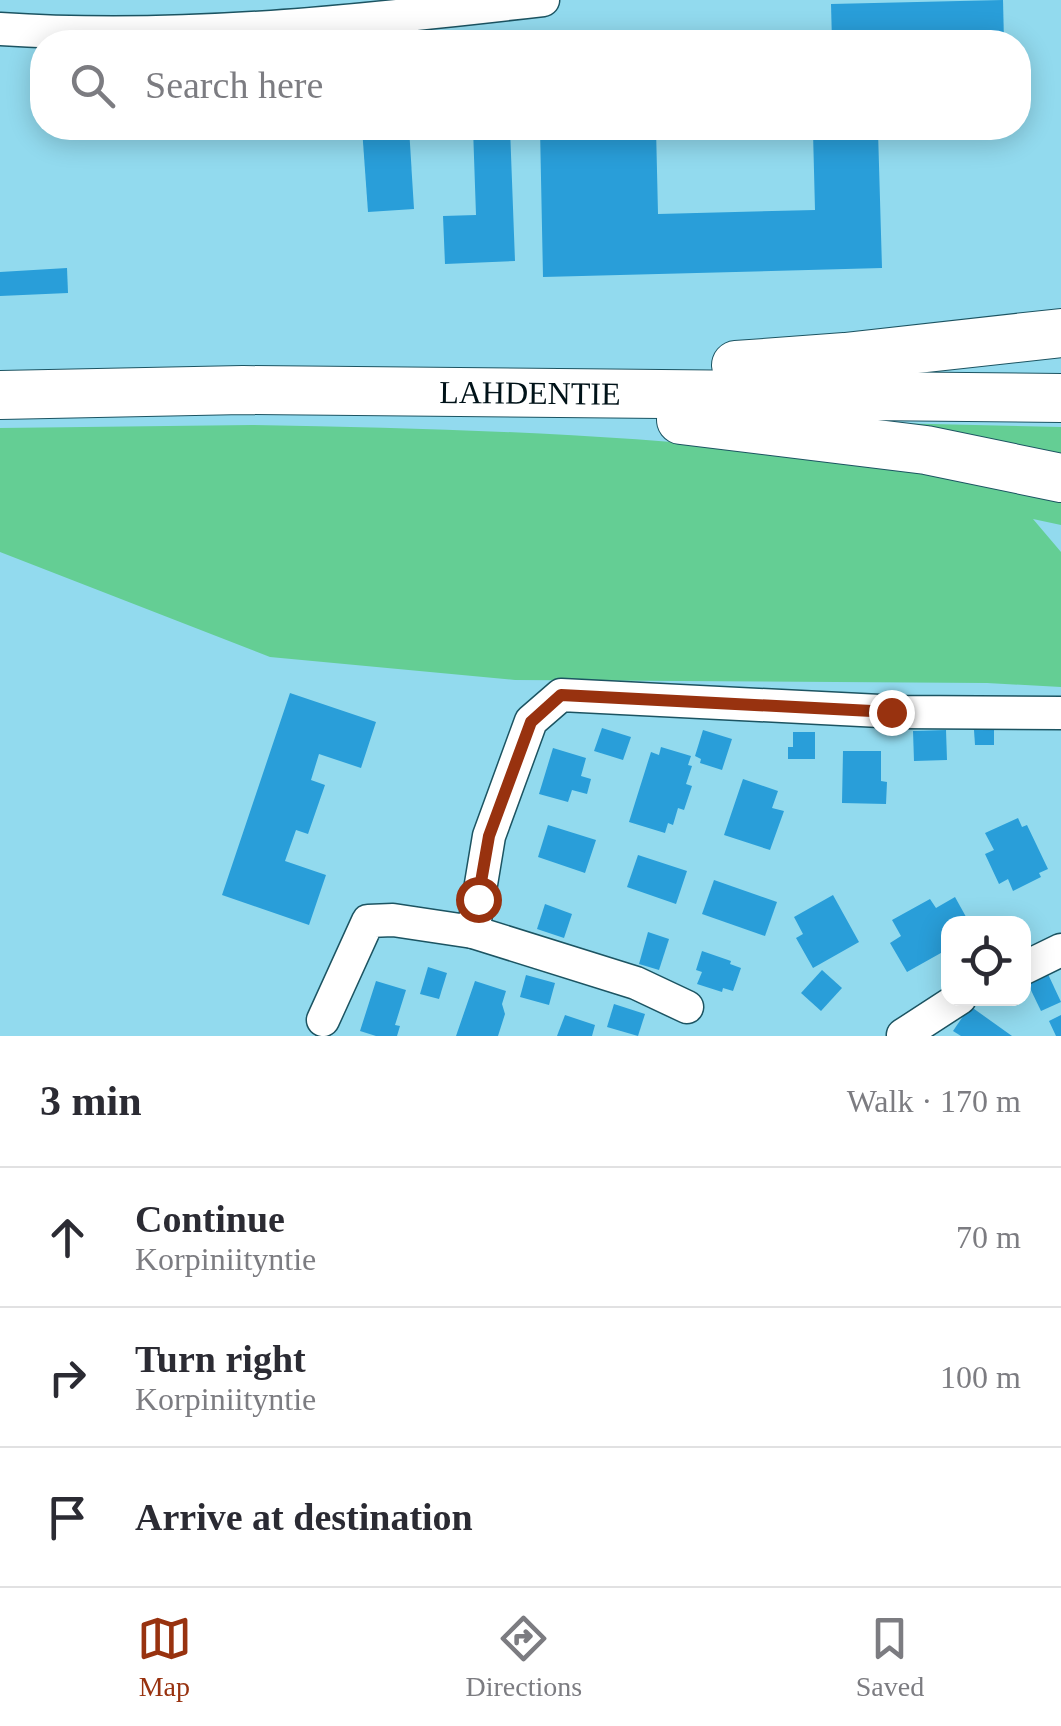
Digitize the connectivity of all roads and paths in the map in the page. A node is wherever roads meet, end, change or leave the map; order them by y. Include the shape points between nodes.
1 (542, 0) edge
2 (0, 29) edge
3 (38, 30) edge
4 (225, 30) edge
5 (1061, 333) edge
6 (243, 390) junction
7 (0, 395) edge
8 (1061, 398) edge
9 (1061, 478) edge
10 (1061, 712) edge
11 (473, 932) junction
12 (1061, 950) edge
13 (1031, 965) edge
14 (948, 1006) edge
15 (687, 1007) dead end
16 (323, 1020) dead end
17 (904, 1035) edge

1 - 4 street
2 - 3 street
5 - 6 highway via 752,364
6 - 7 highway, LAHDENTIE
6 - 8 highway, LAHDENTIE
6 - 9 highway via 702,422 926,450
10 - 11 street via 900,712 561,695 531,722 489,836
11 - 15 street via 636,982
11 - 16 street via 368,921
12 - 13 street
14 - 17 street

